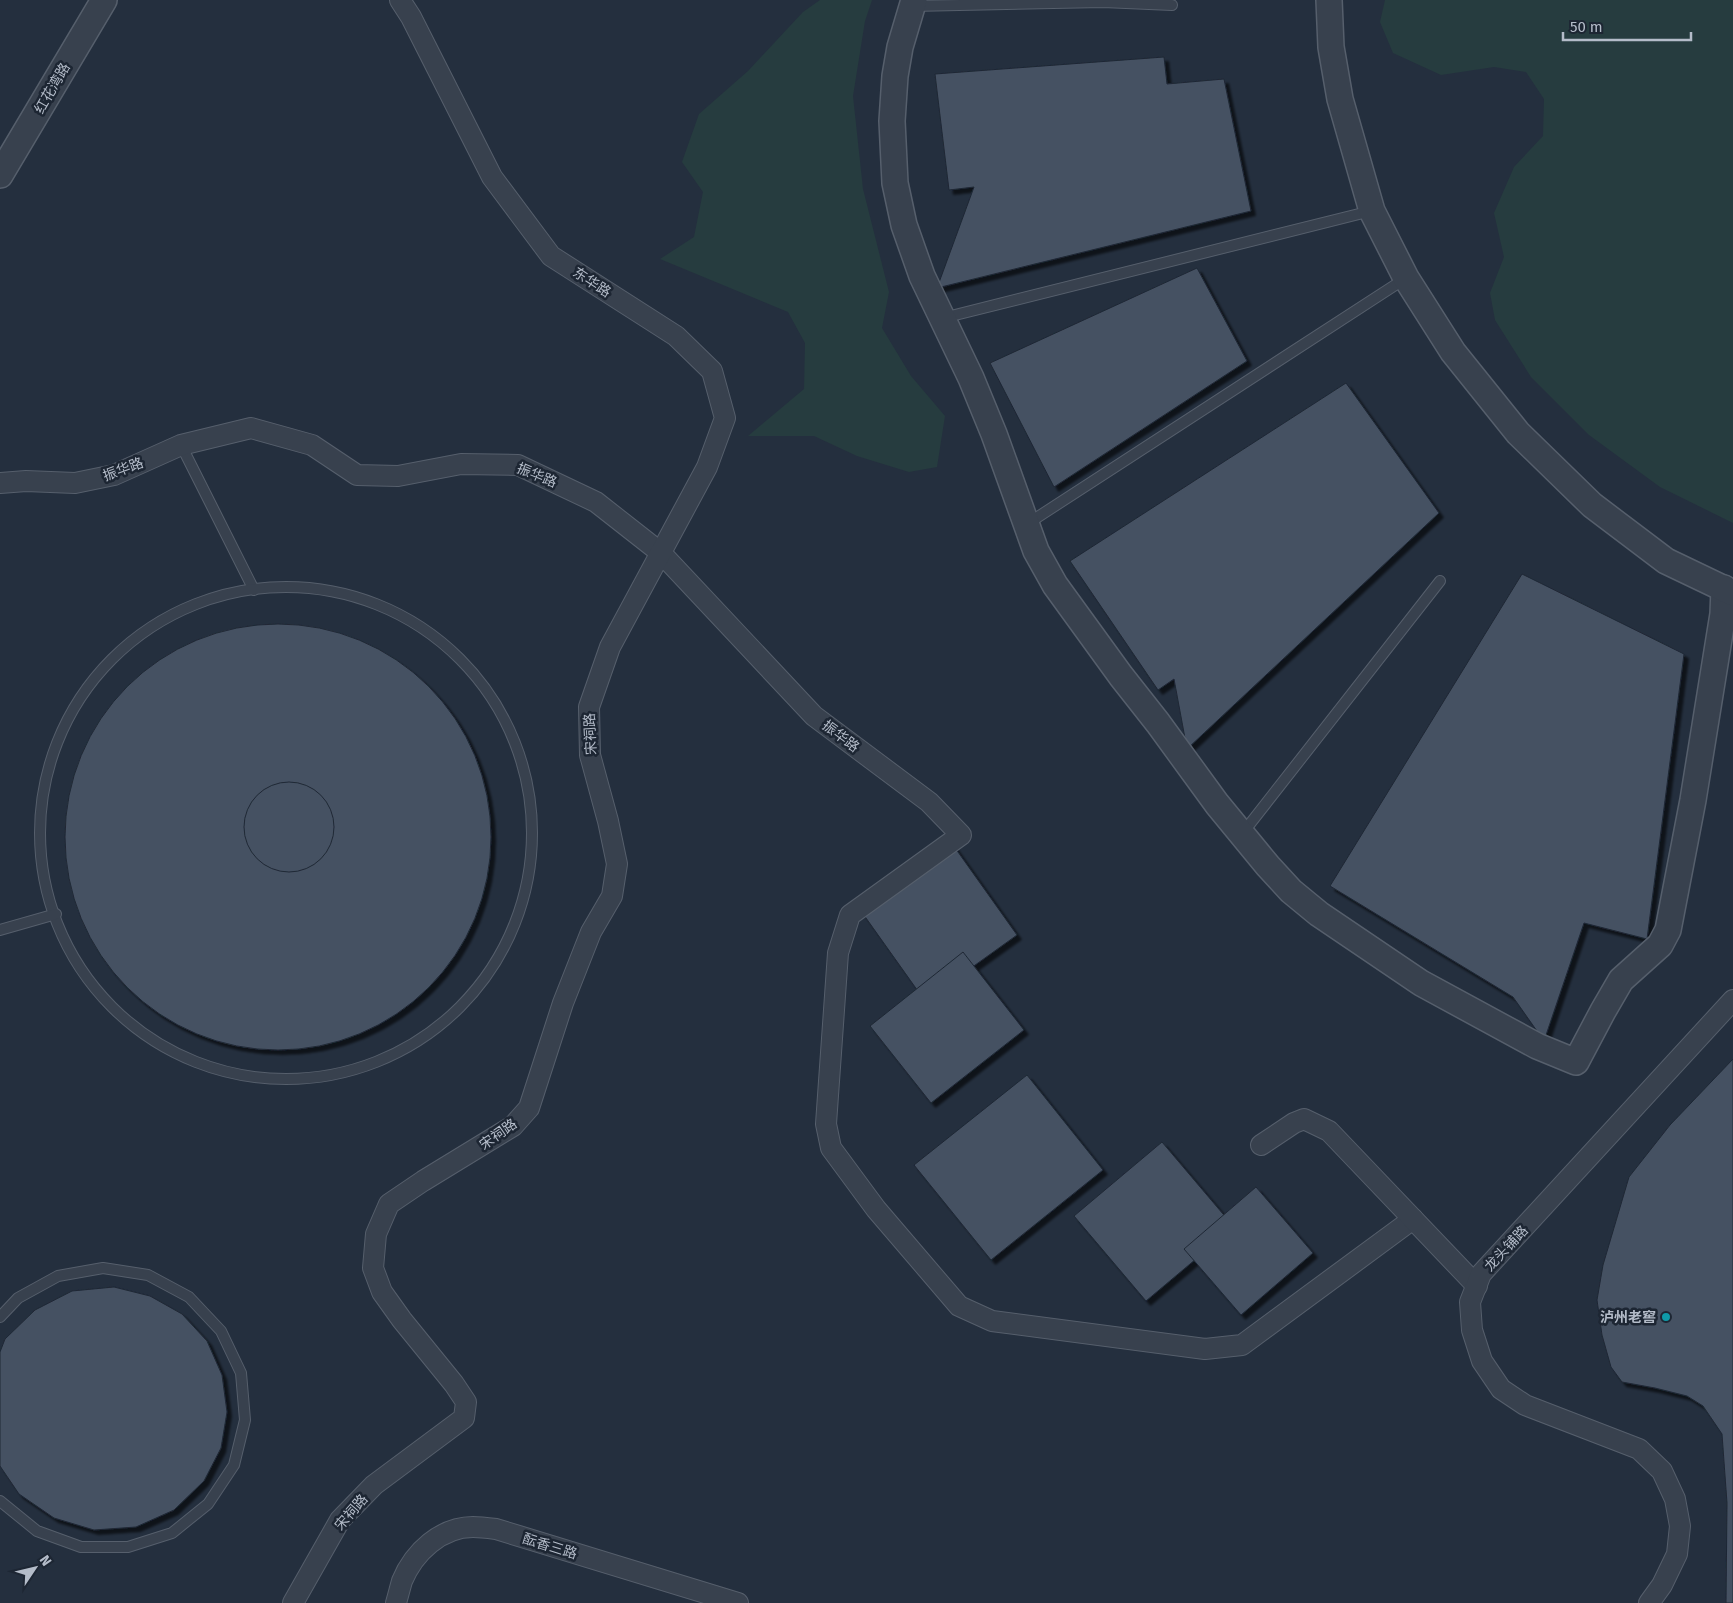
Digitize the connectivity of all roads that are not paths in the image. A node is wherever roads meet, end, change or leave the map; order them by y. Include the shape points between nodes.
1 (104, 0) edge
2 (400, 0) edge
3 (1329, 0) edge
4 (912, 3) edge
5 (1172, 5) dead end
6 (0, 176) edge
7 (1372, 211) junction
8 (1406, 278) junction
9 (943, 318) junction
10 (181, 445) junction
11 (0, 483) edge
12 (1027, 524) junction
13 (661, 553) junction
14 (1440, 581) dead end
15 (254, 590) junction
16 (1728, 591) edge
17 (1242, 834) junction
18 (56, 914) junction
19 (0, 930) edge
20 (1733, 1000) edge
21 (1262, 1145) dead end
22 (1413, 1219) junction
23 (1476, 1286) junction
24 (2, 1312) edge
25 (0, 1501) edge
26 (293, 1603) edge
27 (396, 1603) edge
28 (738, 1603) edge
29 (1649, 1603) edge

1 - 6 street, 红花湾路
2 - 13 street, 东华路 via 492,177 551,256 676,336 712,371 725,418 707,467
3 - 7 street via 1340,99
4 - 5 lane
4 - 9 street via 895,76 892,121 895,183 904,225 922,276
7 - 8 street
7 - 9 lane
8 - 12 lane
8 - 16 street via 1453,352 1518,433 1585,499 1666,561
9 - 12 street via 994,434
10 - 11 street, 振华路 via 114,475 74,483
10 - 13 street, 振华路 via 251,428 312,445 357,475 398,476 460,464 518,465 596,502
10 - 15 lane
12 - 17 street via 1036,551 1055,585 1120,676
13 - 22 street, 振华路 via 814,716 928,802 961,835 850,915 838,953 826,1124 831,1148 876,1210 959,1306 992,1321 1205,1349 1242,1345
13 - 26 street, 宋祠路 via 610,647 589,707 590,755 617,864 612,896 591,932 570,985 529,1108 513,1126 389,1204 376,1234 373,1268 382,1292 466,1402 464,1418 374,1486 340,1520
14 - 17 lane
15 - 18 lane via 214,595 137,633 78,696 45,774 40,860
15 - 18 lane via 299,585 382,605 448,646 498,706 527,779 531,827 532,857 513,932 472,998 412,1047 339,1075 261,1080 186,1060 115,1012 64,942
16 - 17 street via 1694,800 1668,930 1660,944 1621,980 1576,1062 1538,1046 1422,983 1319,914 1291,891
18 - 19 lane
20 - 23 street, 龙头铺路 via 1481,1274
21 - 22 street via 1304,1119 1329,1131
22 - 23 street
23 - 29 street, 龙头铺路 via 1470,1302 1472,1330 1482,1361 1502,1389 1525,1405 1552,1417 1639,1449 1662,1471 1675,1499 1680,1526 1677,1554
24 - 25 lane via 18,1298 58,1276 103,1268 148,1275 189,1297 221,1331 240,1373 245,1420 234,1465 208,1504 172,1532 128,1548 81,1547 37,1531
27 - 28 street, 酝香三路 via 414,1559 432,1540 450,1531 472,1526 496,1529

